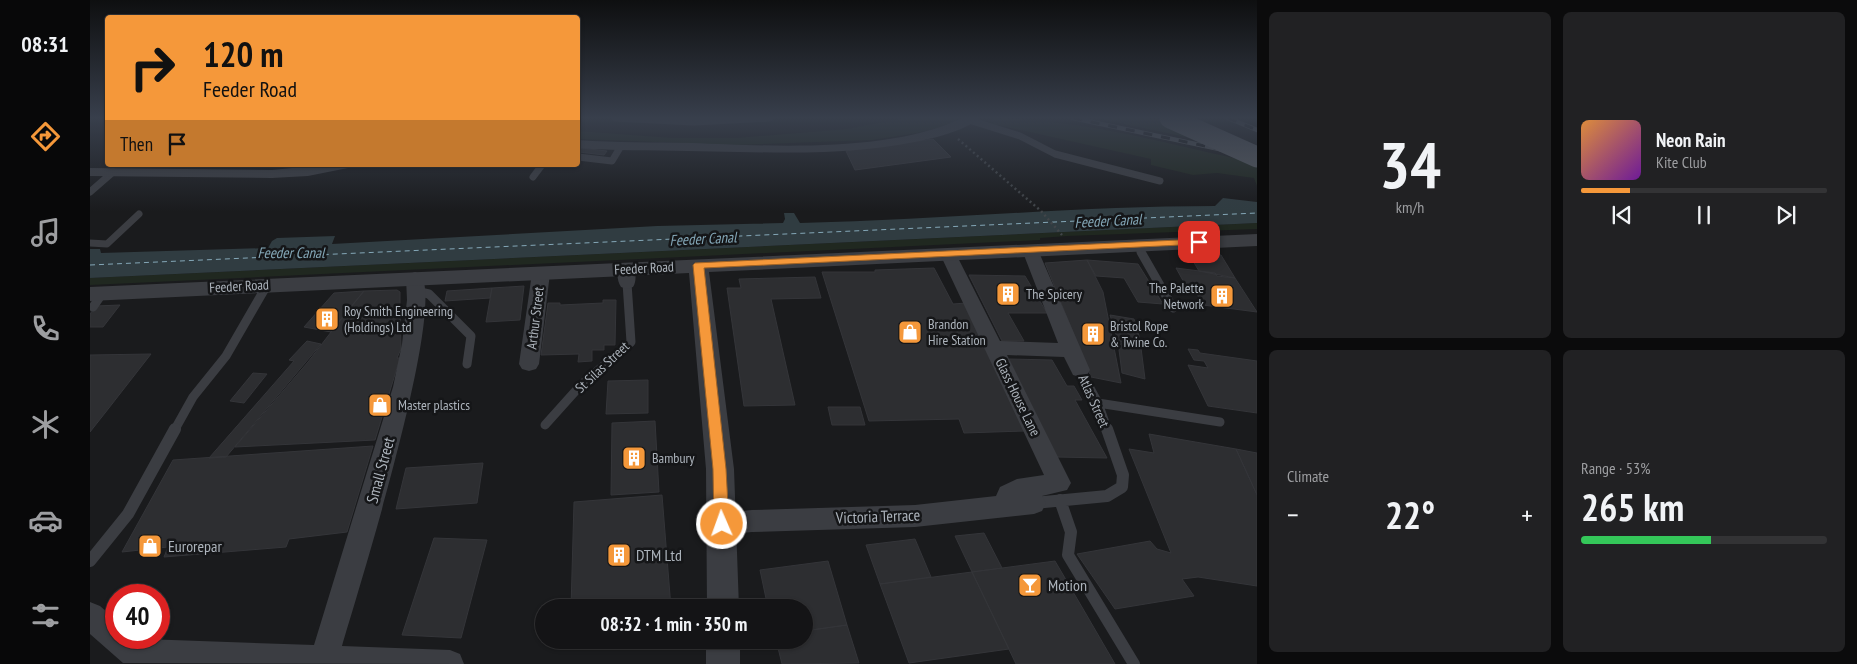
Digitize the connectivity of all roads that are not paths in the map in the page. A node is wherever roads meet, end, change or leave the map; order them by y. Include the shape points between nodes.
1 (619, 149) edge
2 (1045, 149) edge
3 (1239, 149) edge
4 (580, 157) edge
5 (1257, 157) edge
6 (333, 167) edge
7 (540, 167) edge
8 (90, 172) edge
9 (113, 172) junction
10 (533, 177) dead end
11 (1160, 181) dead end
12 (90, 192) edge
13 (139, 214) dead end
14 (1257, 240) edge
15 (90, 244) edge
16 (1137, 245) junction
17 (1030, 250) junction
18 (948, 254) junction
19 (698, 265) junction
20 (541, 273) junction
21 (626, 276) junction
22 (415, 284) junction
23 (267, 285) junction
24 (95, 298) edge
25 (1173, 308) dead end
26 (994, 348) junction
27 (1071, 350) junction
28 (467, 364) dead end
29 (529, 364) dead end
30 (1080, 370) joint
31 (1098, 403) junction
32 (1220, 422) dead end
33 (544, 425) dead end
34 (1060, 500) junction
35 (1034, 503) joint
36 (1007, 506) junction
37 (722, 538) junction
38 (90, 561) edge
39 (723, 599) edge
40 (90, 616) edge
41 (723, 649) edge
42 (130, 659) edge
43 (311, 660) edge
44 (450, 664) edge
45 (723, 664) edge
46 (1134, 664) edge

1 - 4 lane via 612,161
2 - 11 lane
3 - 5 main road, bridge
6 - 9 street via 272,174
7 - 10 lane
8 - 9 street
9 - 12 lane
13 - 15 lane via 107,244
14 - 16 street, Feeder Road
16 - 17 street, Feeder Road
16 - 25 lane
17 - 18 street, Feeder Road
17 - 27 street, Atlas Street
18 - 19 street, Feeder Road
18 - 26 street, Glass House Lane
19 - 21 street, Feeder Road
19 - 37 street via 720,469
20 - 21 street, Feeder Road
20 - 22 street, Feeder Road
20 - 29 street, Arthur Street
21 - 33 lane, St Silas Street via 631,342 580,386
22 - 23 street, Feeder Road
22 - 28 lane via 471,336
22 - 43 street, Small Street via 413,337 407,371 364,529
23 - 24 street, Feeder Road
23 - 38 lane via 226,356 194,397 128,514
26 - 27 street
26 - 36 street, Glass House Lane via 1059,483 1017,490 1008,494
27 - 30 street, Atlas Street
30 - 31 lane, Atlas Street
31 - 32 lane
31 - 34 lane, Atlas Street via 1123,475 1122,487 1107,496
34 - 35 lane
34 - 46 lane via 1071,532 1068,555
35 - 36 street, Victoria Terrace
36 - 37 street, Victoria Terrace via 915,516 752,521
37 - 39 street
40 - 42 street
41 - 45 street
42 - 43 street
43 - 44 street

